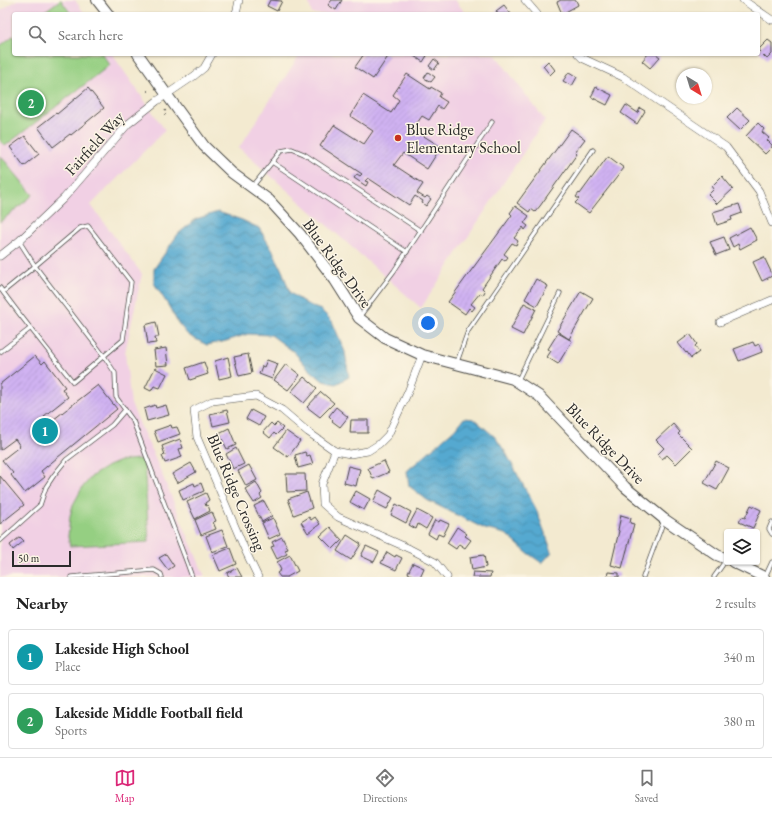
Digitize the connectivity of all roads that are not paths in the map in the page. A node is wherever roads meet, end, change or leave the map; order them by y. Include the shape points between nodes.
1 (97, 0) edge
2 (239, 0) edge
3 (525, 0) edge
4 (743, 0) edge
5 (106, 12) edge
6 (236, 12) edge
7 (535, 12) edge
8 (772, 20) edge
9 (139, 56) edge
10 (211, 56) edge
11 (580, 56) edge
12 (167, 95) junction
13 (492, 122) dead end
14 (593, 150) dead end
15 (272, 162) junction
16 (252, 187) junction
17 (772, 223) edge
18 (421, 231) junction
19 (19, 241) junction
20 (407, 252) junction
21 (0, 256) edge
22 (34, 266) junction
23 (1, 290) edge
24 (560, 293) dead end
25 (772, 300) edge
26 (359, 318) junction
27 (720, 322) dead end
28 (31, 328) junction
29 (0, 352) edge
30 (422, 355) junction
31 (104, 356) junction
32 (457, 364) junction
33 (517, 382) junction
34 (125, 410) junction
35 (335, 451) junction
36 (664, 519) junction
37 (772, 522) edge
38 (772, 534) edge
39 (0, 541) edge
40 (724, 558) edge
41 (772, 562) edge
42 (725, 565) edge
43 (740, 565) edge
44 (99, 576) edge
45 (71, 577) edge
46 (162, 577) edge
47 (192, 577) edge
48 (258, 577) edge
49 (447, 577) edge
50 (643, 577) edge
51 (714, 577) edge
52 (765, 577) edge

1 - 5 street
2 - 6 street
3 - 7 street
4 - 8 street
9 - 12 street, Blue Ridge Drive
10 - 12 street, Fairfield Way via 204,68
11 - 17 street via 623,77 726,147 759,191
12 - 16 street, Blue Ridge Drive via 204,146 232,174
12 - 19 street, Fairfield Way via 128,124 64,198
13 - 18 lane
14 - 32 lane via 468,332
15 - 16 lane
15 - 18 lane via 281,151 292,149 304,154
15 - 20 lane
16 - 26 street, Blue Ridge Drive via 269,200 300,234 335,280
18 - 20 lane
19 - 21 street, Fairfield Way
19 - 22 lane
20 - 26 lane
22 - 23 lane
22 - 31 lane
22 - 31 lane via 80,228 88,226 130,282 124,340
23 - 28 lane
24 - 33 lane
25 - 27 street
26 - 30 street, Blue Ridge Drive via 385,338
28 - 29 lane
28 - 31 lane via 73,382
30 - 32 street, Blue Ridge Drive
30 - 35 street, Blue Ridge Crossing via 388,435 368,451 350,454
31 - 34 lane via 115,373 116,397
32 - 33 street, Blue Ridge Drive
33 - 36 street, Blue Ridge Drive via 539,396 625,487
34 - 39 lane via 112,425 66,460 46,487 40,505
34 - 47 lane via 132,421
35 - 48 street, Blue Ridge Crossing via 282,410 256,396 212,401 194,410 197,437
35 - 49 street via 322,484 323,504 338,517 435,562
36 - 40 street, Blue Ridge Drive
36 - 50 lane
37 - 38 lane via 769,529
41 - 52 lane
42 - 51 lane
43 - 52 street, Blue Ridge Drive
44 - 45 lane
44 - 46 lane via 154,570

